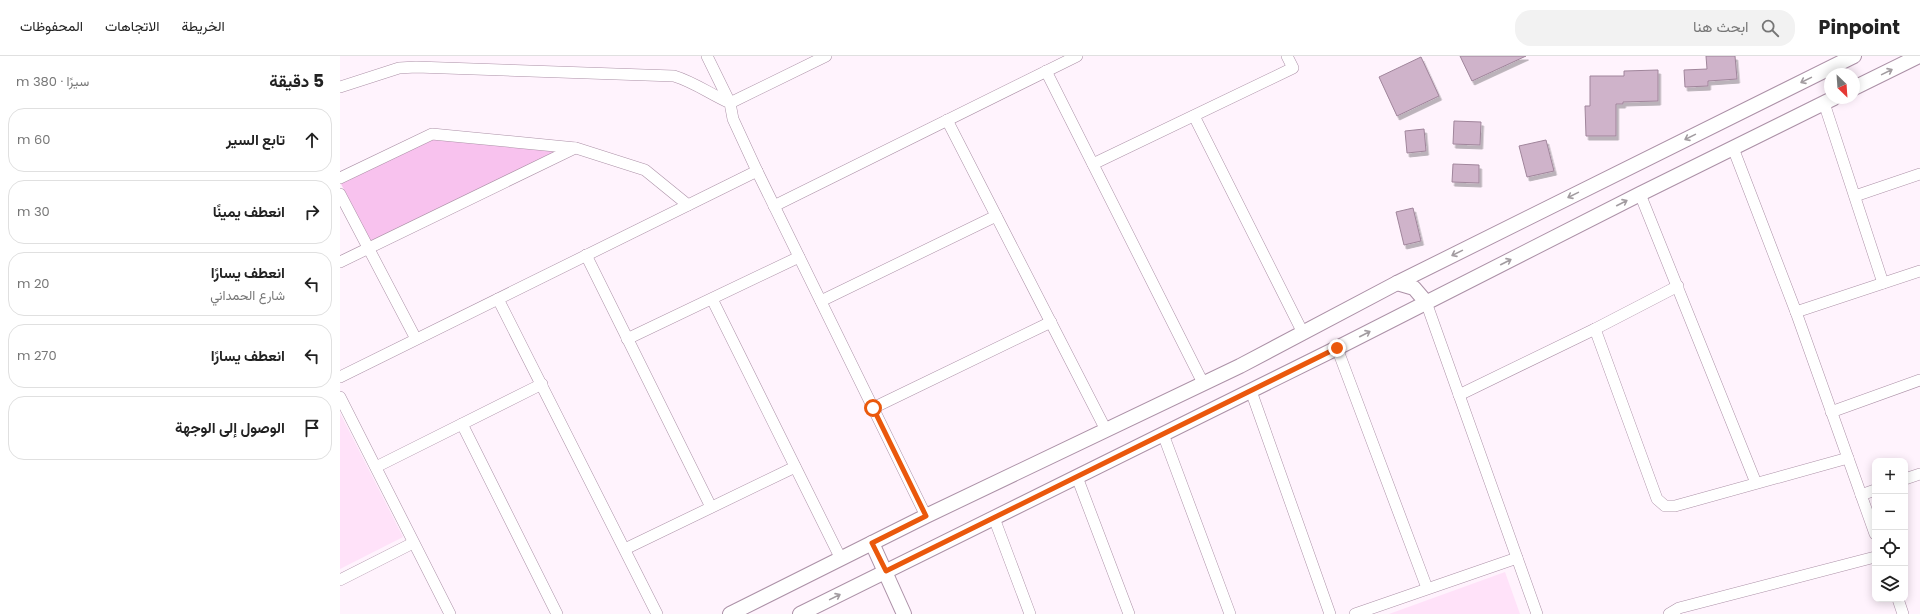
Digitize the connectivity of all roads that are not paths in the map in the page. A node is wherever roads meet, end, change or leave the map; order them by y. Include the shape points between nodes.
1 (707, 56) edge
2 (826, 56) edge
3 (1077, 56) edge
4 (1287, 56) edge
5 (1854, 56) edge
6 (1919, 56) edge
7 (1046, 71) junction
8 (1860, 85) edge
9 (340, 87) edge
10 (730, 103) junction
11 (1824, 103) edge
12 (1830, 104) edge
13 (1194, 116) junction
14 (947, 120) junction
15 (576, 148) junction
16 (1733, 148) junction
17 (1093, 164) junction
18 (757, 171) junction
19 (1920, 174) edge
20 (340, 178) edge
21 (340, 194) edge
22 (1640, 194) junction
23 (1855, 196) junction
24 (688, 205) junction
25 (774, 206) junction
26 (996, 216) junction
27 (369, 248) junction
28 (586, 256) junction
29 (799, 257) junction
30 (340, 262) edge
31 (1920, 271) edge
32 (1397, 283) junction
33 (1883, 283) junction
34 (1678, 286) junction
35 (498, 299) junction
36 (712, 299) junction
37 (821, 301) junction
38 (1426, 302) junction
39 (1796, 312) junction
40 (1050, 322) junction
41 (1595, 328) junction
42 (1303, 332) junction
43 (416, 339) junction
44 (627, 339) junction
45 (1337, 348) junction
46 (340, 377) edge
47 (1920, 380) edge
48 (1203, 383) junction
49 (542, 384) junction
50 (1251, 391) junction
51 (1459, 394) junction
52 (340, 397) edge
53 (873, 408) junction
54 (1832, 412) junction
55 (462, 424) junction
56 (1106, 430) junction
57 (1163, 434) junction
58 (1848, 458) junction
59 (376, 467) junction
60 (795, 467) junction
61 (1920, 474) edge
62 (1077, 477) junction
63 (1908, 478) edge
64 (1756, 482) junction
65 (1872, 491) edge
66 (1861, 495) junction
67 (710, 507) junction
68 (926, 516) junction
69 (994, 518) junction
70 (1874, 530) edge
71 (413, 543) junction
72 (872, 543) junction
73 (625, 549) junction
74 (841, 558) junction
75 (1517, 558) junction
76 (1872, 558) edge
77 (886, 571) junction
78 (340, 580) edge
79 (1427, 588) junction
80 (1899, 602) edge
81 (450, 614) edge
82 (557, 614) edge
83 (657, 614) edge
84 (730, 614) edge
85 (800, 614) edge
86 (904, 614) edge
87 (1030, 614) edge
88 (1129, 614) edge
89 (1230, 614) edge
90 (1330, 614) edge
91 (1355, 614) edge
92 (1537, 614) edge
93 (1669, 614) edge
94 (1903, 614) edge

1 - 10 street
2 - 10 street
3 - 7 street
4 - 13 street via 1293,68
5 -> 32 street
8 -> 6 street
7 - 14 street
7 - 17 street
9 - 10 street via 399,68 416,67 674,76 690,81
10 - 18 street via 733,119
11 - 16 street
12 - 23 street
13 - 17 street
13 - 42 street
14 - 25 street
14 - 26 street
15 - 20 street via 432,134
15 - 24 street via 646,170
15 - 27 street
16 - 22 street
16 - 39 street
17 - 48 street
18 - 24 street
18 - 25 street
19 - 23 street
21 - 27 street
22 - 34 street
38 -> 22 street
23 - 33 street
24 - 28 street
25 - 29 street
26 - 37 street
26 - 40 street
27 - 30 street
27 - 43 street
28 - 35 street
28 - 44 street
29 - 36 street
29 - 37 street
31 - 33 street
32 - 38 street via 1414,288
32 - 42 street
33 - 39 street
34 - 41 street
34 - 64 street
35 - 43 street
35 - 49 street
36 - 44 street
36 - 60 street
37 - 53 street
45 -> 38 street
38 - 51 street
39 - 54 street
40 - 53 street
40 - 56 street
41 - 51 street
41 - 64 street via 1657,499 1665,506 1675,506
42 - 48 street
43 - 46 street
44 - 67 street
45 - 50 street
45 - 79 street
47 - 54 street
48 - 56 street
49 - 55 street
49 - 73 street
50 - 57 street
50 - 90 street
51 - 75 street
52 - 59 street
53 - 68 street
54 - 58 street
55 - 59 street
55 - 82 street
56 - 68 street
57 - 62 street
57 - 89 street
58 - 64 street
58 - 66 street
59 - 71 street
60 - 67 street
60 - 74 street
61 - 63 street
62 - 69 street
62 - 88 street
65 - 66 street
66 - 70 street
67 - 73 street
68 - 72 street
69 - 77 street
69 - 87 street
71 - 78 street
71 - 81 street
72 - 74 street
72 - 77 street
73 - 83 street
74 - 84 street
75 - 79 street
75 - 92 street
76 - 93 street via 1679,608
85 -> 77 street
77 - 86 street
79 - 91 street
80 - 94 street

